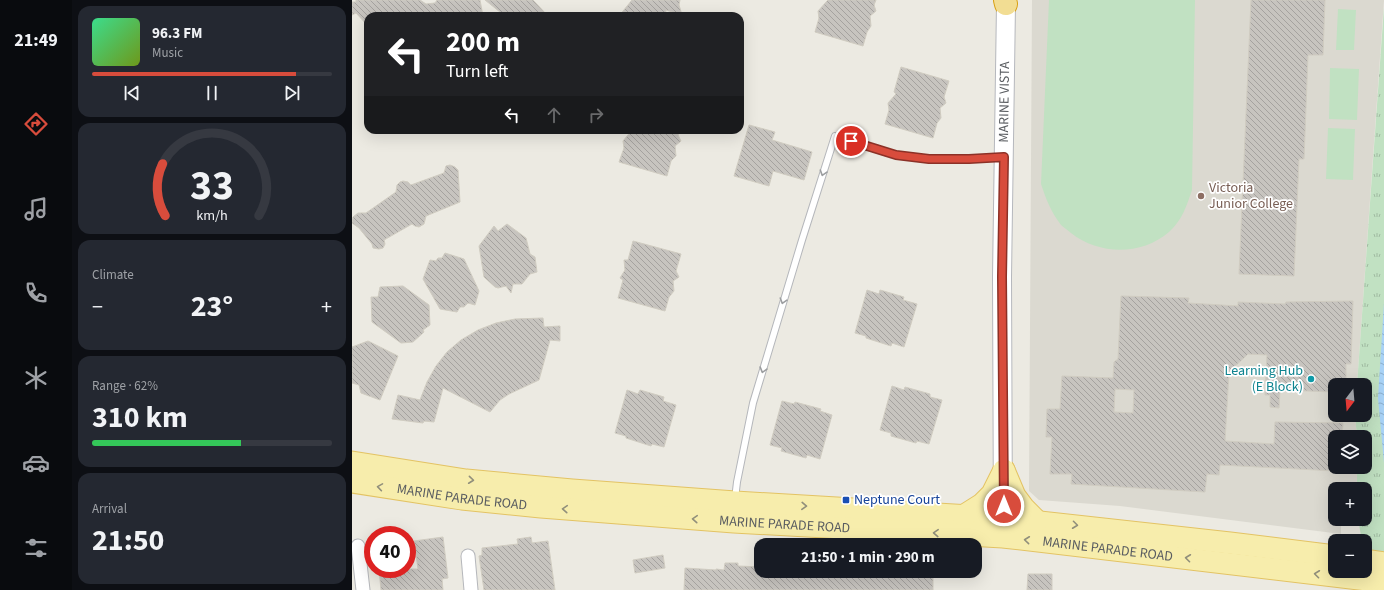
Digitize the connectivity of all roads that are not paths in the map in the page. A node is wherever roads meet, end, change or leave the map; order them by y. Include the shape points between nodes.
1 (1005, 1) edge
2 (1004, 157) junction
3 (352, 462) edge
4 (1004, 470) junction
5 (352, 482) edge
6 (735, 502) junction
7 (963, 516) junction
8 (1037, 521) junction
9 (1003, 528) junction
10 (358, 546) dead end
11 (1328, 555) edge
12 (468, 556) dead end
13 (1372, 561) edge
14 (1384, 563) edge
15 (1384, 582) edge
16 (363, 590) edge
17 (471, 590) edge

1 - 2 street, MARINE VISTA
2 - 4 street, MARINE VISTA
2 -> 6 lane via 929,159 896,155 835,136 753,403
3 -> 6 main road, MARINE PARADE ROAD via 466,480
4 - 7 main road via 992,494
4 - 8 main road via 1015,496
4 - 9 street, MARINE VISTA
9 -> 5 main road, MARINE PARADE ROAD via 734,522 455,498
6 -> 7 main road, MARINE PARADE ROAD
7 - 9 main road, MARINE PARADE ROAD
8 - 9 main road, MARINE PARADE ROAD
8 -> 11 main road, MARINE PARADE ROAD
15 -> 9 main road, MARINE PARADE ROAD
10 - 16 street
12 - 17 street
13 - 14 main road

